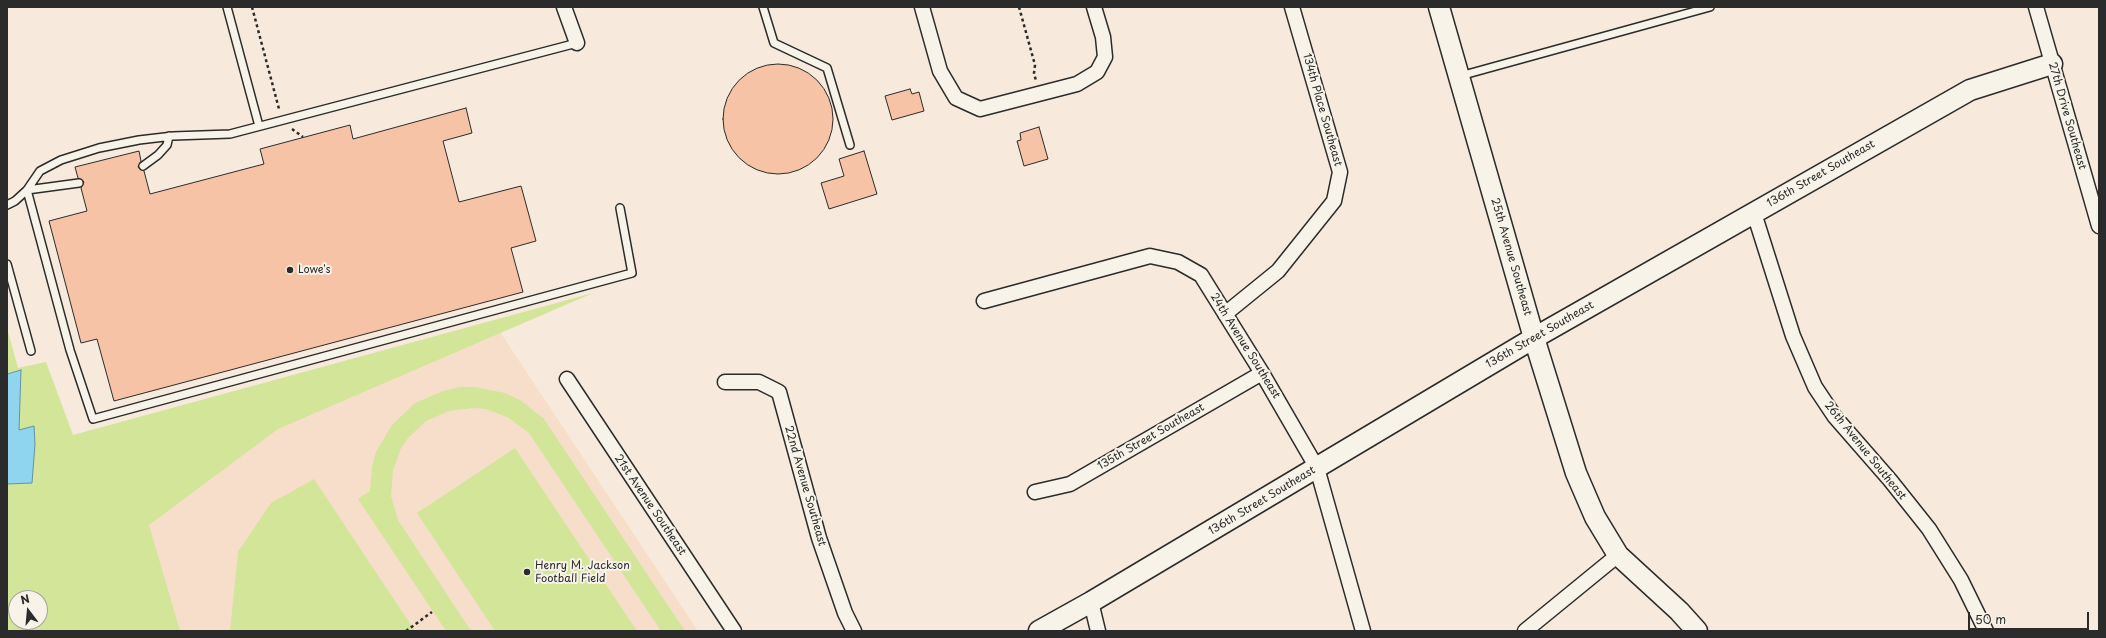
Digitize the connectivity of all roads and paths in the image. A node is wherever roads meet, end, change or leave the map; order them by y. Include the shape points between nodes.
1 (227, 7) edge
2 (252, 7) edge
3 (564, 7) edge
4 (763, 7) edge
5 (922, 7) edge
6 (1018, 7) edge
7 (1094, 7) edge
8 (1292, 7) edge
9 (1439, 7) edge
10 (1710, 7) edge
11 (2036, 7) edge
12 (577, 43) joint
13 (2052, 64) junction
14 (1460, 76) junction
15 (1040, 95) junction
16 (282, 120) junction
17 (259, 126) junction
18 (169, 136) junction
19 (303, 138) dead end
20 (850, 145) dead end
21 (142, 166) dead end
22 (80, 183) dead end
23 (27, 190) junction
24 (7, 205) edge
25 (620, 208) dead end
26 (1754, 213) junction
27 (2099, 226) edge
28 (7, 264) edge
29 (984, 301) dead end
30 (1225, 314) junction
31 (1534, 338) junction
32 (31, 351) dead end
33 (1262, 373) junction
34 (566, 379) dead end
35 (725, 382) dead end
36 (1317, 468) junction
37 (1036, 492) dead end
38 (1618, 555) junction
39 (1091, 602) junction
40 (432, 612) dead end
41 (406, 631) edge
42 (734, 631) edge
43 (854, 631) edge
44 (1039, 631) edge
45 (1098, 631) edge
46 (1363, 631) edge
47 (1524, 631) edge
48 (1697, 631) edge
49 (1986, 631) edge

1 - 17 lane
2 - 16 path
3 - 12 street
4 - 20 lane via 774,43 827,68
5 - 15 street via 940,71 956,98 980,109
6 - 15 path via 1035,65 1034,74
7 - 15 street via 1103,37 1105,57 1097,72 1077,84
8 - 30 street, 134th Place Southeast via 1340,172 1334,201 1278,271
9 - 14 street, 25th Avenue Southeast
10 - 14 lane
11 - 13 street, 27th Drive Southeast
12 - 16 lane
13 - 26 street, 136th Street Southeast via 1970,90
13 - 27 street, 27th Drive Southeast
14 - 31 street, 25th Avenue Southeast
16 - 17 lane
16 - 19 path
17 - 18 lane via 230,134
18 - 21 lane via 167,145 158,155
18 - 23 lane via 99,148 61,160 40,171
22 - 23 lane
23 - 24 lane
23 - 25 lane via 70,350 93,418 632,273
26 - 31 street, 136th Street Southeast
26 - 49 street, 26th Avenue Southeast via 1793,336 1815,387 1835,417 1929,529 1961,580
28 - 32 lane
29 - 30 street, 24th Avenue Southeast via 1150,256 1178,262 1201,275
30 - 33 street, 24th Avenue Southeast
31 - 36 street, 136th Street Southeast
31 - 38 street, 25th Avenue Southeast via 1576,473 1595,517
33 - 36 street, 24th Avenue Southeast
33 - 37 street, 135th Street Southeast via 1070,484
34 - 42 street, 21st Avenue Southeast
35 - 43 street, 22nd Avenue Southeast via 759,382 778,392 819,538 845,613
36 - 39 street, 136th Street Southeast
36 - 46 street, 24th Avenue Southeast
38 - 47 street
38 - 48 street, 25th Avenue Southeast via 1679,610
39 - 44 street, 136th Street Southeast
39 - 45 street
40 - 41 path

